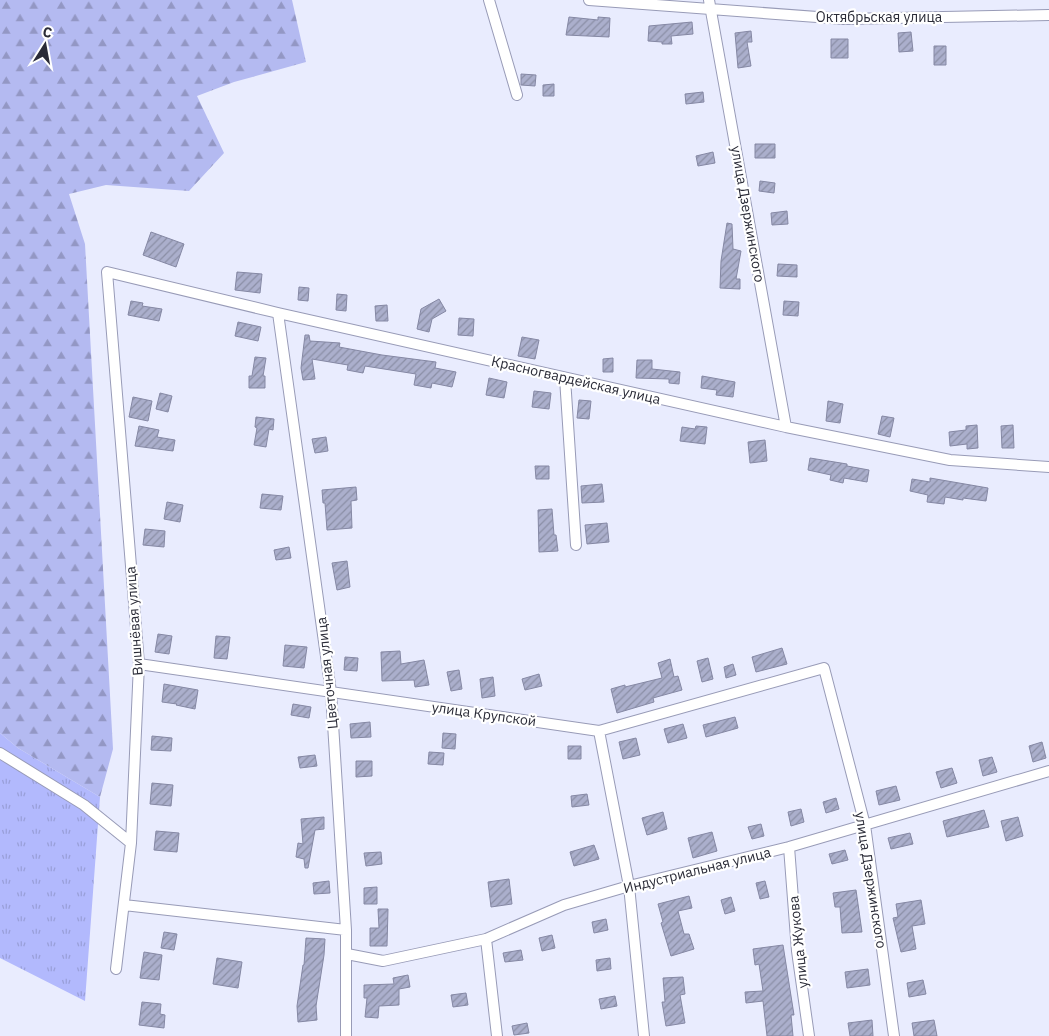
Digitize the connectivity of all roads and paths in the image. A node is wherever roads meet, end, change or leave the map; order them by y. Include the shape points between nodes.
1 (489, 0) edge
2 (589, 0) edge
3 (710, 4) edge
4 (1049, 15) edge
5 (517, 95) dead end
6 (107, 272) joint
7 (278, 313) junction
8 (565, 378) junction
9 (786, 427) junction
10 (1049, 466) edge
11 (576, 545) dead end
12 (139, 664) junction
13 (824, 668) joint
14 (332, 692) junction
15 (598, 731) junction
16 (0, 753) edge
17 (1049, 771) edge
18 (865, 825) junction
19 (132, 843) junction
20 (789, 847) junction
21 (629, 886) junction
22 (124, 905) junction
23 (346, 930) junction
24 (486, 939) junction
25 (346, 954) junction
26 (116, 969) dead end
27 (346, 1036) edge
28 (497, 1036) edge
29 (644, 1036) edge
30 (809, 1036) edge
31 (894, 1036) edge

1 - 5 street
2 - 3 street, Октябрьская улица
3 - 4 street, Октябрьская улица via 844,19
3 - 9 street, улица Дзержинского
6 - 7 street, Красногвардейская улица
6 - 12 street, Вишнёвая улица
7 - 8 street, Красногвардейская улица
7 - 14 street, Цветочная улица
8 - 9 street, Красногвардейская улица
8 - 11 street
9 - 10 street, Красногвардейская улица via 950,460
12 - 14 street, улица Крупской
12 - 19 street, Вишнёвая улица
13 - 15 street, улица Крупской
13 - 18 street, улица Дзержинского
14 - 15 street, улица Крупской
14 - 23 street, Цветочная улица
15 - 21 street
16 - 19 street via 84,805
17 - 18 street, Индустриальная улица
18 - 20 street, Индустриальная улица
18 - 31 street, улица Дзержинского
19 - 22 street, Вишнёвая улица
20 - 21 street, Индустриальная улица
20 - 30 street, улица Жукова via 797,951
21 - 24 street, Индустриальная улица via 564,905
21 - 29 street
22 - 23 street
22 - 26 street, Вишнёвая улица
23 - 25 street, Цветочная улица
24 - 25 street, Индустриальная улица via 382,961
24 - 28 street
25 - 27 street, Цветочная улица

